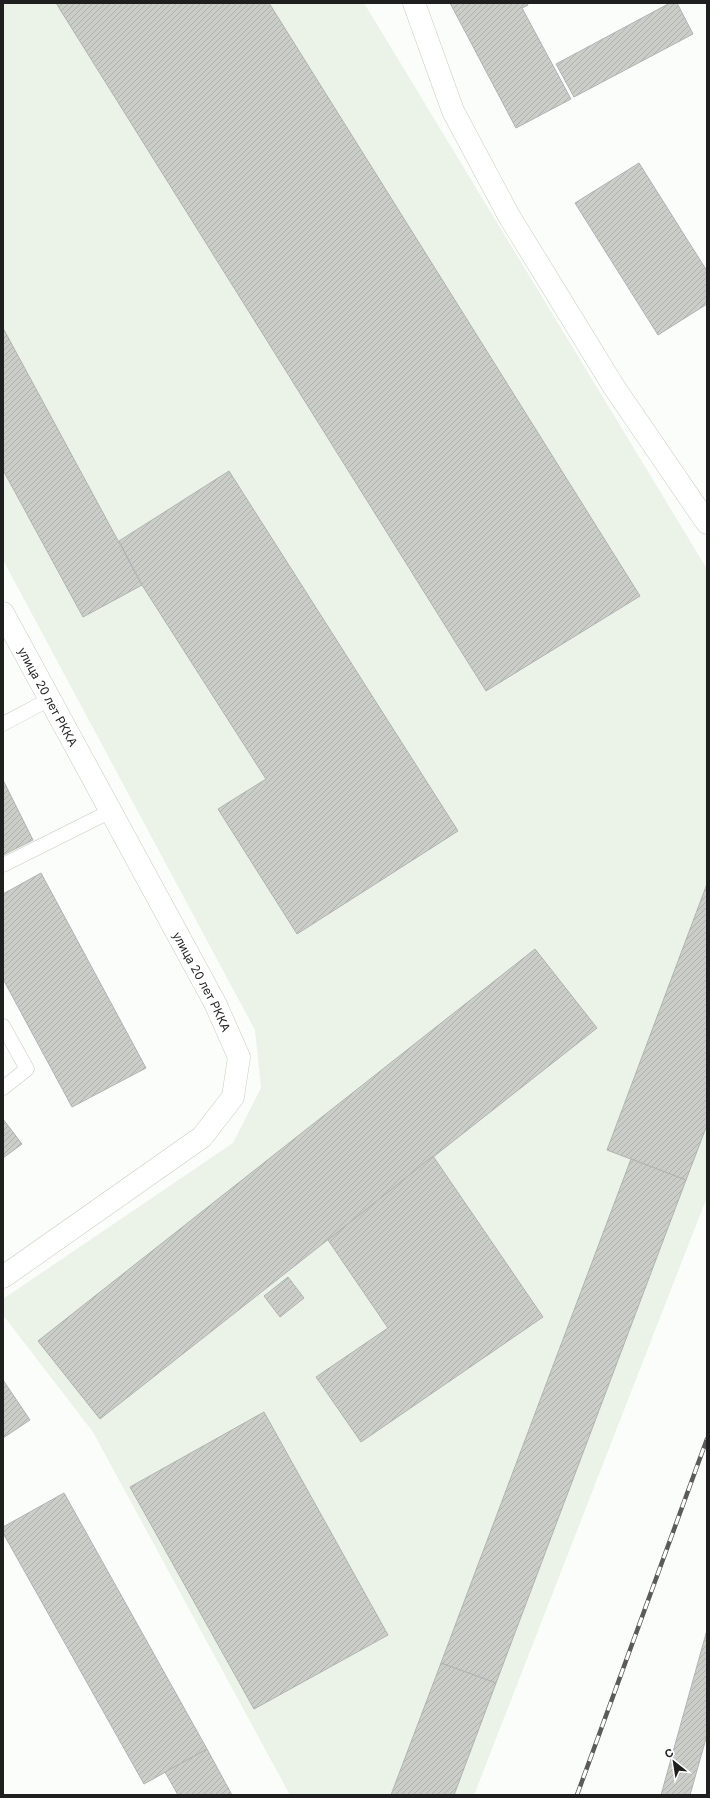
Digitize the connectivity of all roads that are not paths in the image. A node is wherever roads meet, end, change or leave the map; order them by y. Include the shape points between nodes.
1 (414, 3) edge
2 (707, 523) edge
3 (3, 613) edge
4 (50, 699) junction
5 (3, 724) edge
6 (111, 811) junction
7 (3, 865) edge
8 (3, 1026) edge
9 (3, 1088) edge
10 (3, 1277) edge

1 - 2 main road via 453,111 509,216 614,387
3 - 4 main road, улица 20 лет РККА
4 - 5 lane
4 - 6 main road, улица 20 лет РККА
6 - 7 lane
6 - 10 main road, улица 20 лет РККА via 215,1003 239,1057 233,1097 202,1137
8 - 9 lane via 27,1069

